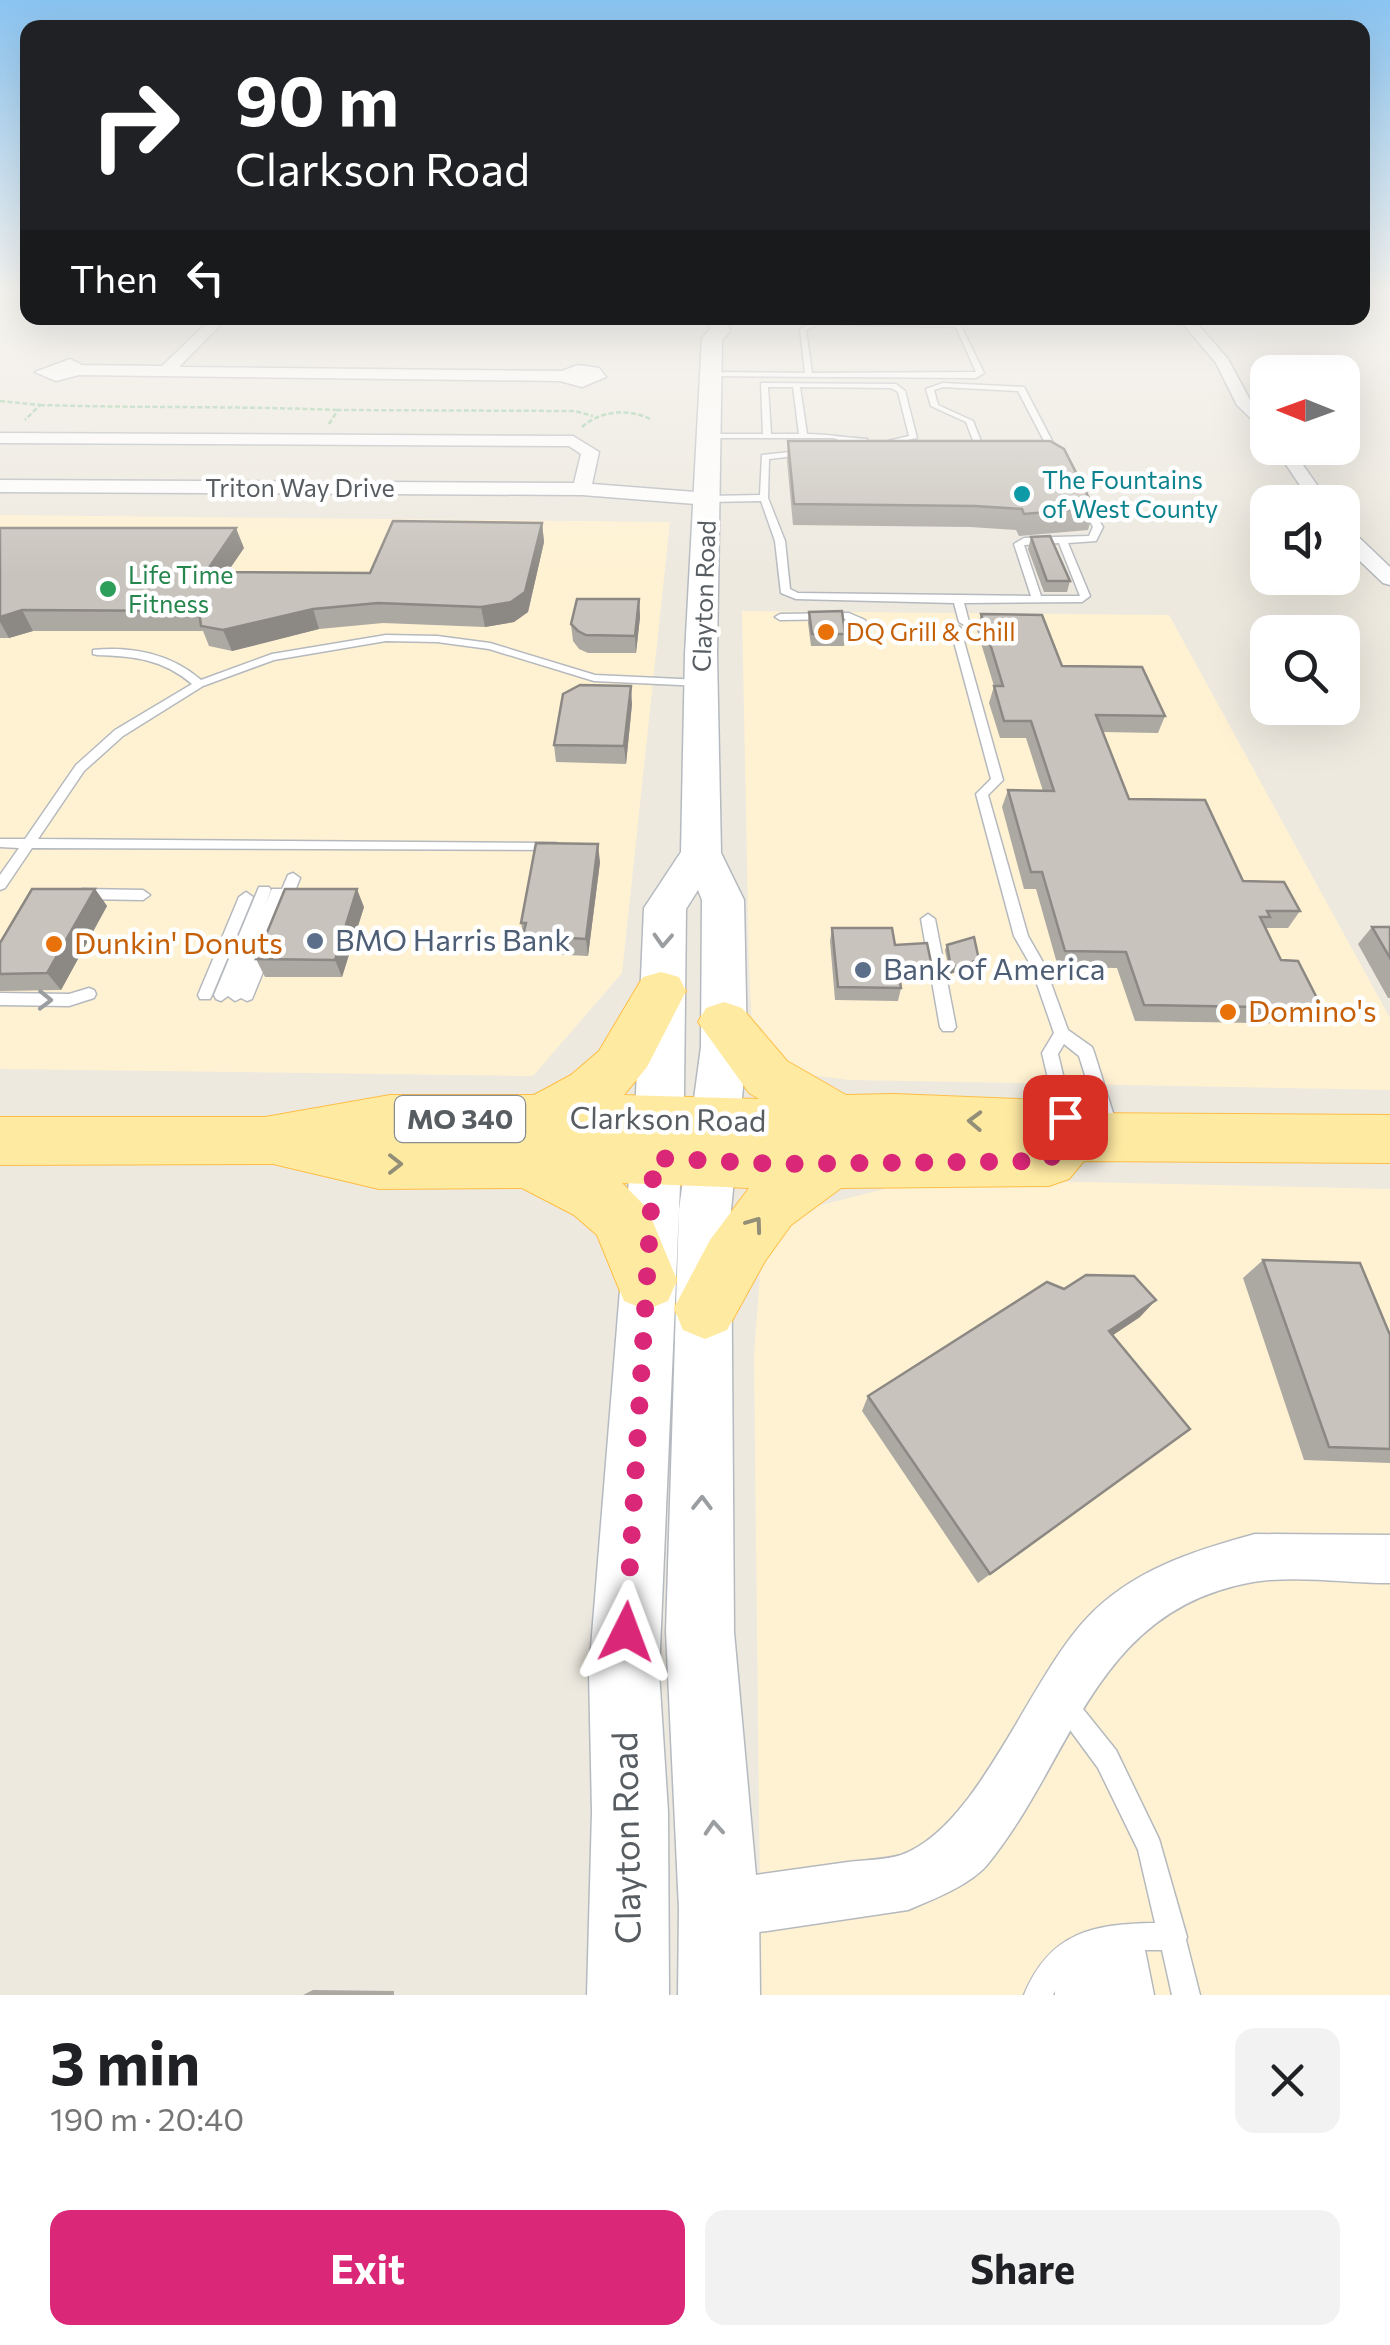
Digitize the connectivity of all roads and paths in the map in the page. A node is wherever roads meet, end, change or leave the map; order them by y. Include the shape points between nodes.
1 (711, 388) edge
2 (764, 388) edge
3 (796, 388) edge
4 (896, 388) edge
5 (936, 388) edge
6 (998, 388) edge
7 (1236, 388) edge
8 (0, 400) edge
9 (40, 405) junction
10 (338, 410) junction
11 (1250, 410) edge
12 (593, 416) junction
13 (26, 419) dead end
14 (652, 420) dead end
15 (322, 435) dead end
16 (709, 436) junction
17 (767, 436) junction
18 (802, 436) junction
19 (0, 438) edge
20 (575, 438) dead end
21 (818, 452) edge
22 (836, 452) edge
23 (873, 453) edge
24 (964, 454) edge
25 (982, 454) junction
26 (999, 454) edge
27 (1057, 460) edge
28 (0, 486) edge
29 (591, 490) junction
30 (1081, 496) edge
31 (764, 498) junction
32 (708, 500) junction
33 (1063, 541) junction
34 (1360, 550) edge
35 (1390, 579) edge
36 (958, 600) junction
37 (1038, 601) junction
38 (780, 617) dead end
39 (864, 632) dead end
40 (96, 652) dead end
41 (701, 683) junction
42 (199, 684) junction
43 (0, 842) edge
44 (28, 843) junction
45 (559, 848) edge
46 (700, 853) junction
47 (287, 881) dead end
48 (0, 885) edge
49 (264, 890) dead end
50 (64, 894) edge
51 (143, 894) dead end
52 (246, 898) dead end
53 (928, 919) dead end
54 (661, 992) junction
55 (90, 994) dead end
56 (205, 995) dead end
57 (0, 999) edge
58 (724, 1022) junction
59 (948, 1027) dead end
60 (1062, 1034) junction
61 (1091, 1137) junction
62 (1390, 1139) edge
63 (533, 1140) junction
64 (685, 1140) junction
65 (837, 1140) junction
66 (0, 1141) edge
67 (646, 1280) junction
68 (705, 1308) junction
69 (1390, 1559) edge
70 (1059, 1697) junction
71 (720, 1909) junction
72 (1174, 1937) junction
73 (1073, 1964) edge
74 (628, 1995) edge
75 (719, 1995) edge
76 (1069, 1995) edge
77 (1094, 1995) edge
78 (1118, 1995) edge
79 (1140, 1995) edge
80 (1186, 1995) edge

1 - 16 main road, Clayton Road
2 - 17 lane
3 - 18 lane
4 - 18 lane via 912,441
5 - 25 lane via 930,390 936,406 969,421
6 - 27 lane via 1021,389
7 - 11 street
8 - 9 path
9 - 10 path
9 - 13 path
10 - 12 path
10 - 15 path
12 - 14 path
12 - 20 path
16 - 17 lane
16 - 32 main road, Clayton Road
17 - 18 lane
19 - 29 street via 573,442 590,452
21 - 31 lane via 765,457
22 - 23 lane
24 - 25 lane
25 - 26 lane
28 - 29 street, Triton Way Drive
29 - 32 street, Triton Way Drive via 638,500
30 - 33 lane via 1097,534
31 - 32 lane
31 - 36 lane via 780,541 785,591
32 - 41 main road, Clayton Road
33 - 37 lane via 1019,544
33 - 37 lane via 1086,596
34 - 35 street
36 - 37 lane
36 - 60 lane via 997,780 982,794 1020,936
38 - 39 lane via 849,616
40 - 42 lane via 152,653
41 - 42 lane via 594,678 490,646 386,638 272,657
41 - 46 main road, Clayton Road
42 - 44 lane via 119,733 80,768
43 - 44 lane
44 - 45 lane
44 - 48 lane
46 -> 54 main road, Clayton Road via 665,908
46 - 58 main road, Clayton Road via 723,900
47 - 49 lane via 234,995
50 - 51 lane
52 - 56 lane
53 - 59 lane
54 - 63 main road via 624,1062
54 - 64 main road, Clayton Road
57 -> 55 lane
58 - 64 main road, Clayton Road
58 - 65 main road via 768,1077
60 - 61 lane via 1086,1052
60 - 61 lane via 1050,1053
61 - 62 main road
61 - 65 main road, Clarkson Road / MO 340 via 1048,1161
63 - 64 main road, Clarkson Road / MO 340 via 602,1157
63 - 66 main road, Clarkson Road / MO 340 via 379,1164 265,1141
63 - 67 main road via 626,1227
64 - 65 main road, Clarkson Road / MO 340
64 - 67 main road, Clayton Road
64 - 68 main road, Clayton Road via 705,1210
68 -> 65 main road via 754,1224
67 - 74 main road, Clayton Road via 624,1672
71 -> 68 main road, Clayton Road via 700,1632
69 - 70 street via 1255,1558 1192,1575 1142,1602 1104,1636
70 - 71 street via 965,1848 908,1882
70 - 72 lane via 1107,1758 1150,1848
71 - 75 main road, Clayton Road
72 - 73 lane
72 - 80 lane
73 - 76 lane
73 - 77 lane
73 - 78 lane
73 - 79 lane

